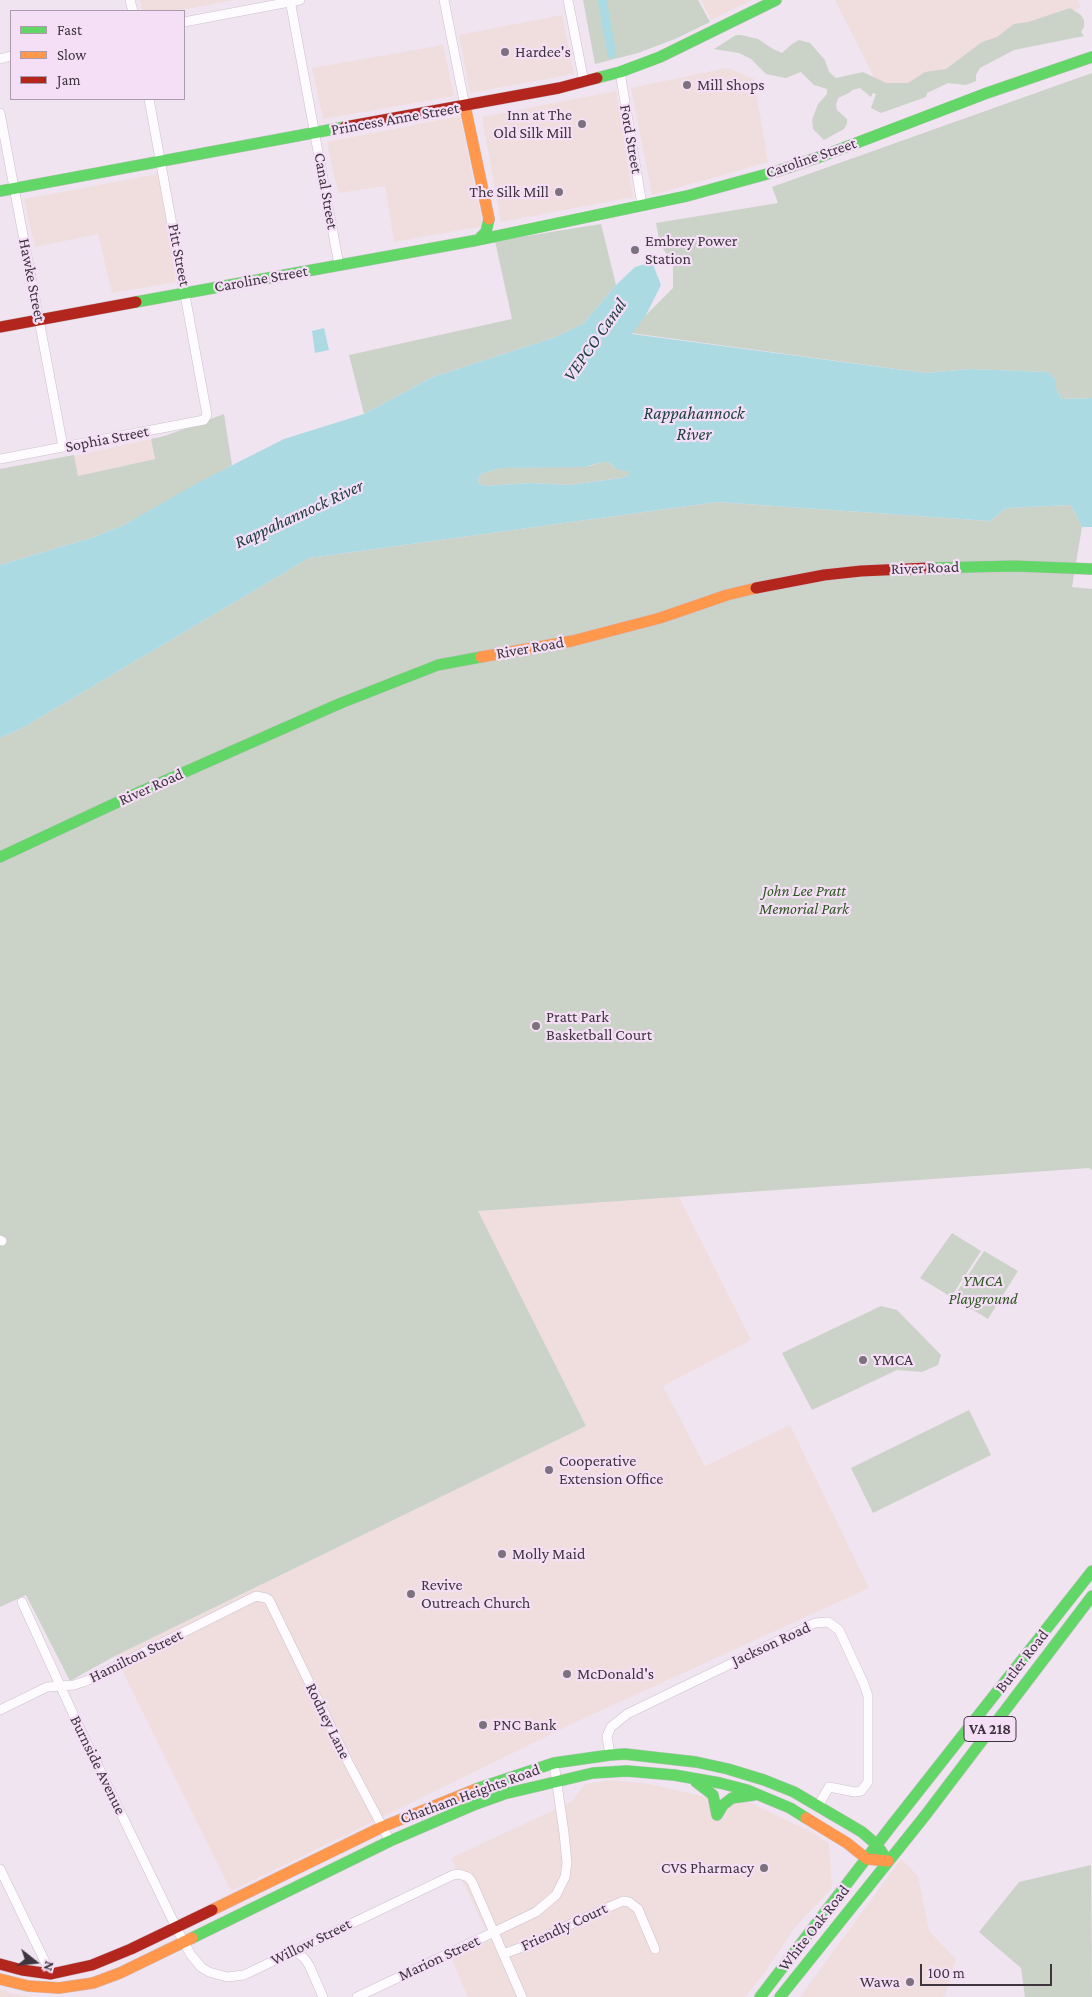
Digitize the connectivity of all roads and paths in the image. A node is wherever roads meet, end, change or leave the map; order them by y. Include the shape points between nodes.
1 (300, 0) edge
2 (444, 0) edge
3 (568, 0) edge
4 (776, 0) edge
5 (290, 1) edge
6 (185, 22) edge
7 (1092, 57) edge
8 (620, 72) junction
9 (584, 82) junction
10 (149, 100) edge
11 (486, 102) junction
12 (465, 106) junction
13 (0, 113) edge
14 (315, 133) junction
15 (471, 137) junction
16 (161, 162) junction
17 (15, 188) junction
18 (0, 191) edge
19 (642, 205) junction
20 (489, 221) junction
21 (521, 230) junction
22 (478, 240) junction
23 (338, 264) junction
24 (186, 293) junction
25 (39, 320) junction
26 (0, 327) edge
27 (208, 412) joint
28 (63, 447) junction
29 (0, 460) edge
30 (1092, 569) edge
31 (0, 857) edge
32 (1092, 1571) edge
33 (1092, 1596) edge
34 (269, 1600) joint
35 (22, 1602) dead end
36 (61, 1686) junction
37 (0, 1710) edge
38 (610, 1755) junction
39 (554, 1764) junction
40 (690, 1778) junction
41 (557, 1780) junction
42 (763, 1795) junction
43 (818, 1806) junction
44 (382, 1827) junction
45 (390, 1841) junction
46 (877, 1845) junction
47 (867, 1859) junction
48 (888, 1861) junction
49 (0, 1869) edge
50 (176, 1927) junction
51 (494, 1932) junction
52 (184, 1942) junction
53 (655, 1949) dead end
54 (294, 1950) junction
55 (503, 1954) junction
56 (0, 1964) edge
57 (51, 1974) junction
58 (0, 1979) edge
59 (323, 1997) edge
60 (357, 1997) edge
61 (522, 1997) edge
62 (760, 1997) edge
63 (780, 1997) edge

1 - 5 street
2 - 12 street
3 - 9 street
4 - 8 main road, Princess Anne Street via 675,50
5 - 6 street
5 - 14 street, Canal Street
7 - 19 main road, Caroline Street via 778,171
8 - 9 main road, Princess Anne Street
8 - 19 street, Ford Street
9 - 11 main road, Princess Anne Street
10 - 16 street, Pitt Street
11 - 12 main road, Princess Anne Street
11 - 15 main road via 474,112
12 - 14 main road, Princess Anne Street
12 - 15 main road
13 - 17 street, Hawke Street
14 - 16 main road, Princess Anne Street
14 - 23 street, Canal Street
15 - 20 main road
16 - 17 main road, Princess Anne Street
16 - 24 street, Pitt Street
17 - 18 main road, Princess Anne Street
17 - 25 street, Hawke Street
19 - 21 main road, Caroline Street
20 - 21 main road, Caroline Street via 495,230
20 - 22 main road via 484,235
21 - 22 main road, Caroline Street
22 - 23 main road, Caroline Street
23 - 24 main road, Caroline Street
24 - 25 main road, Caroline Street
24 - 27 street, Pitt Street
25 - 26 main road, Caroline Street
25 - 28 street, Hawke Street
27 - 28 street, Sophia Street via 204,420
28 - 29 street, Sophia Street
30 - 31 main road, River Road via 1014,566 824,575 765,586 572,641 438,665 341,703
32 - 46 main road, Butler Road / VA 218
33 - 48 main road, Butler Road / VA 218
34 - 36 street, Hamilton Street via 256,1596 86,1680
34 - 44 street, Rodney Lane
35 - 36 street, Burnside Avenue
36 - 37 street, Hamilton Street via 37,1690
36 - 50 street, Burnside Avenue
38 - 39 main road, Chatham Heights Road
38 - 43 main road, Chatham Heights Road via 671,1759 728,1769 794,1792
38 - 43 street, Jackson Road via 607,1736 610,1727 627,1714 815,1623 828,1622 839,1630 868,1696 868,1782 861,1791 855,1792 829,1787
39 - 41 street, Marion Street
39 - 44 main road, Chatham Heights Road via 482,1786
40 - 41 main road, Chatham Heights Road via 627,1772 593,1773
40 - 42 main road, Chatham Heights Road via 728,1784
40 - 42 main road via 713,1795 717,1815 732,1798
41 - 45 main road, Chatham Heights Road via 476,1804
41 - 51 street, Marion Street via 567,1863 561,1886 556,1896 541,1909
42 - 47 main road, Chatham Heights Road via 847,1843
43 - 46 main road, Chatham Heights Road via 862,1832
44 - 45 street, Rodney Lane
44 - 50 main road, Chatham Heights Road
45 - 52 main road, Chatham Heights Road
46 - 47 main road, VA 218
46 - 48 main road, Chatham Heights Road
47 - 48 main road
47 - 62 main road, White Oak Road / VA 218
48 - 63 main road, White Oak Road / VA 218
49 - 57 street
50 - 52 street, Willow Street
50 - 57 main road, Chatham Heights Road via 92,1965
51 - 54 street, Willow Street via 472,1882 464,1875 453,1875
51 - 55 street
51 - 60 street, Marion Street
52 - 54 street, Willow Street via 201,1967 227,1977 244,1975
52 - 58 main road, Chatham Heights Road via 92,1983 59,1988 28,1986
53 - 55 street, Friendly Court via 638,1909 634,1904 622,1901
54 - 59 street via 309,1965
55 - 61 street
56 - 57 main road, Chatham Heights Road

